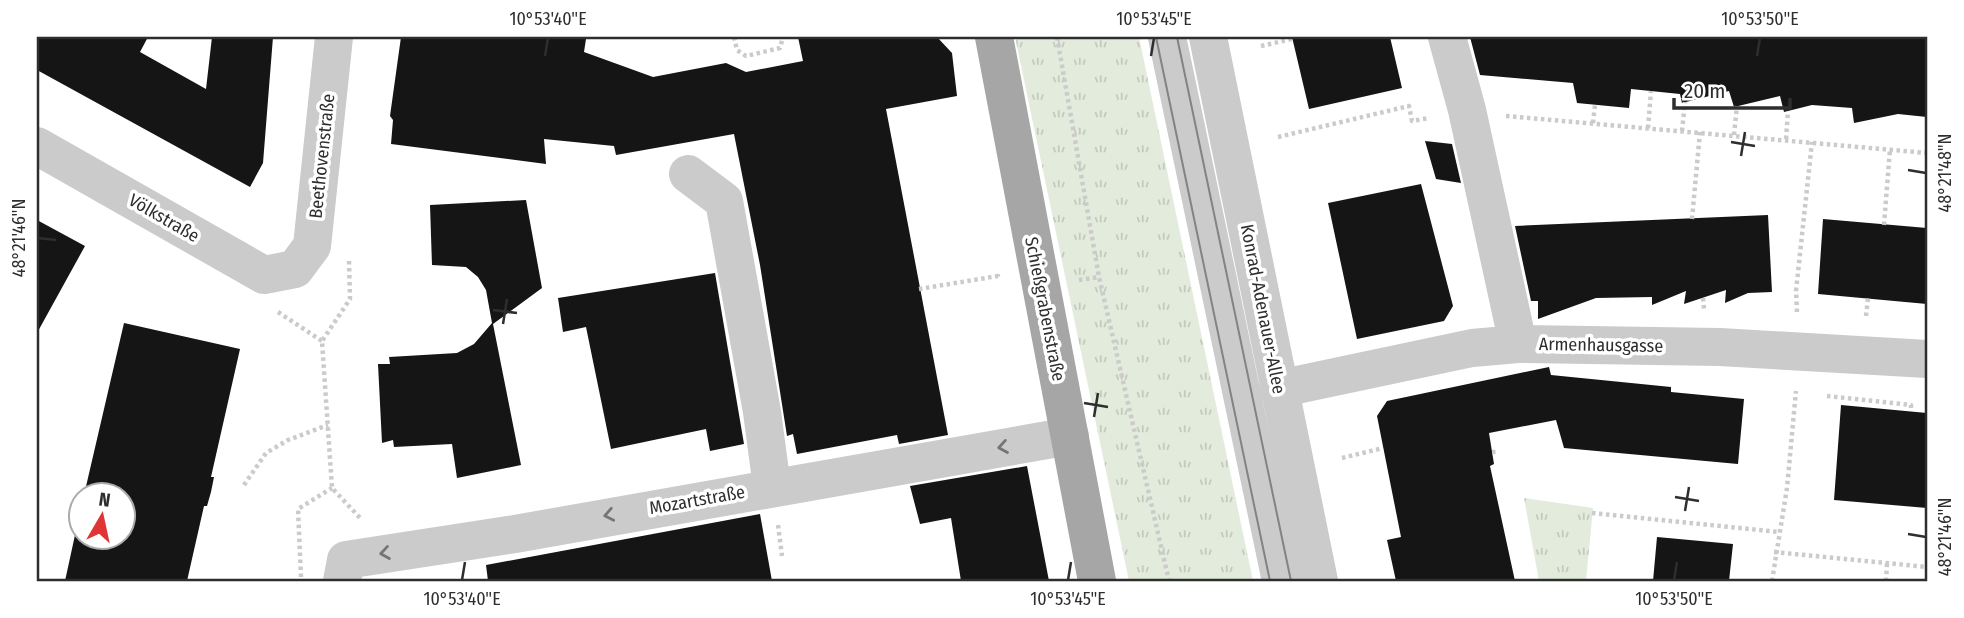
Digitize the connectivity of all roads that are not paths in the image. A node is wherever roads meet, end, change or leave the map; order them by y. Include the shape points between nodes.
1 (334, 37) edge
2 (994, 37) edge
3 (1167, 37) edge
4 (1208, 37) edge
5 (1447, 37) edge
6 (37, 146) edge
7 (688, 174) dead end
8 (295, 269) joint
9 (1518, 344) junction
10 (1927, 359) edge
11 (1278, 389) junction
12 (1070, 436) junction
13 (772, 487) junction
14 (342, 581) edge
15 (1097, 581) edge
16 (1281, 581) edge
17 (1319, 581) edge

1 - 8 street, Beethovenstraße via 312,246
2 - 12 main road, Schießgrabenstraße
3 - 16 street
4 - 11 street, Konrad-Adenauer-Allee
5 - 9 street
6 - 8 street, Völkstraße via 264,275
7 - 13 street via 724,201
9 - 10 street, Armenhausgasse via 1720,347
9 - 11 street, Armenhausgasse via 1472,348
11 - 17 street, Konrad-Adenauer-Allee
12 -> 13 street, Mozartstraße
12 - 15 main road, Schießgrabenstraße
13 -> 14 street, Mozartstraße via 346,560

